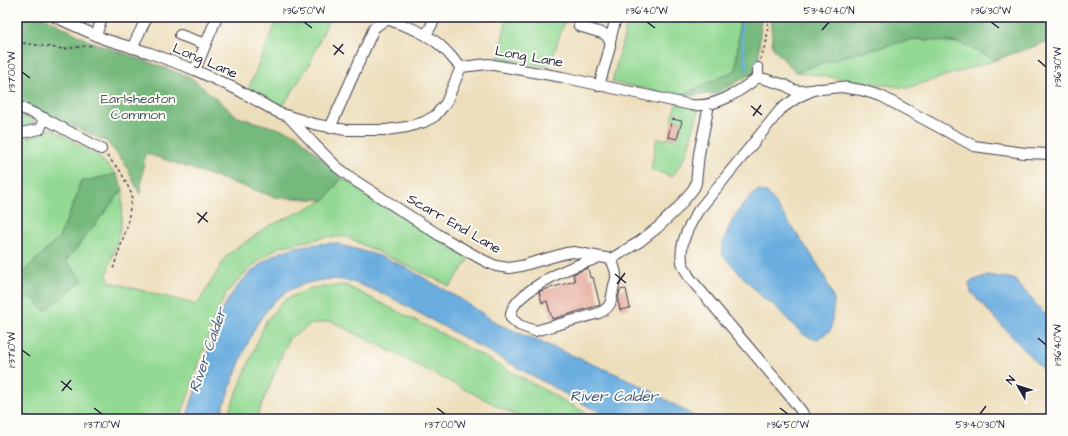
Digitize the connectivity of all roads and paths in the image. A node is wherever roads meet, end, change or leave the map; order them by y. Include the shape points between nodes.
1 (55, 17) edge
2 (102, 17) edge
3 (147, 17) edge
4 (217, 17) edge
5 (436, 17) edge
6 (616, 17) edge
7 (768, 17) edge
8 (580, 26) dead end
9 (180, 35) dead end
10 (426, 35) junction
11 (99, 40) junction
12 (17, 42) edge
13 (610, 42) junction
14 (205, 46) junction
15 (132, 48) junction
16 (461, 67) junction
17 (195, 70) junction
18 (758, 73) junction
19 (599, 86) junction
20 (816, 89) junction
21 (709, 105) junction
22 (17, 106) edge
23 (288, 116) junction
24 (44, 118) junction
25 (330, 128) junction
26 (17, 134) edge
27 (101, 149) joint
28 (1051, 154) edge
29 (598, 257) junction
30 (611, 259) junction
31 (113, 269) dead end
32 (805, 419) edge

1 - 11 street
2 - 11 street
3 - 15 street
4 - 14 street
5 - 10 street
6 - 13 street
7 - 18 path via 767,40
8 - 13 street via 605,34
9 - 14 street
10 - 16 street
10 - 25 street via 386,19 374,28
11 - 12 path via 63,49
11 - 15 street, Long Lane
13 - 19 street
14 - 17 street
15 - 17 street, Long Lane
16 - 19 street, Long Lane via 488,64
16 - 25 street, Long Lane via 446,103 435,116 424,122 386,130
17 - 23 street, Long Lane via 236,88
18 - 20 street via 793,90
18 - 21 street, Long Lane via 748,85
19 - 21 street, Long Lane via 691,105
20 - 28 street via 840,87 881,96 974,146
20 - 32 street via 781,109 698,211 688,227 683,243 682,263 689,277 789,395
21 - 30 street via 696,183 688,196 670,216 639,242
22 - 24 street
23 - 25 street, Long Lane
23 - 29 street, Scarr End Lane via 337,167 354,180 442,237 496,266 521,266 574,252
24 - 26 street via 40,129
24 - 27 street
27 - 31 path via 121,172 132,195 127,227
29 - 30 street, Scarr End Lane
29 - 30 street via 563,271 521,297 514,306 511,318 536,331 605,310 613,299 617,274

